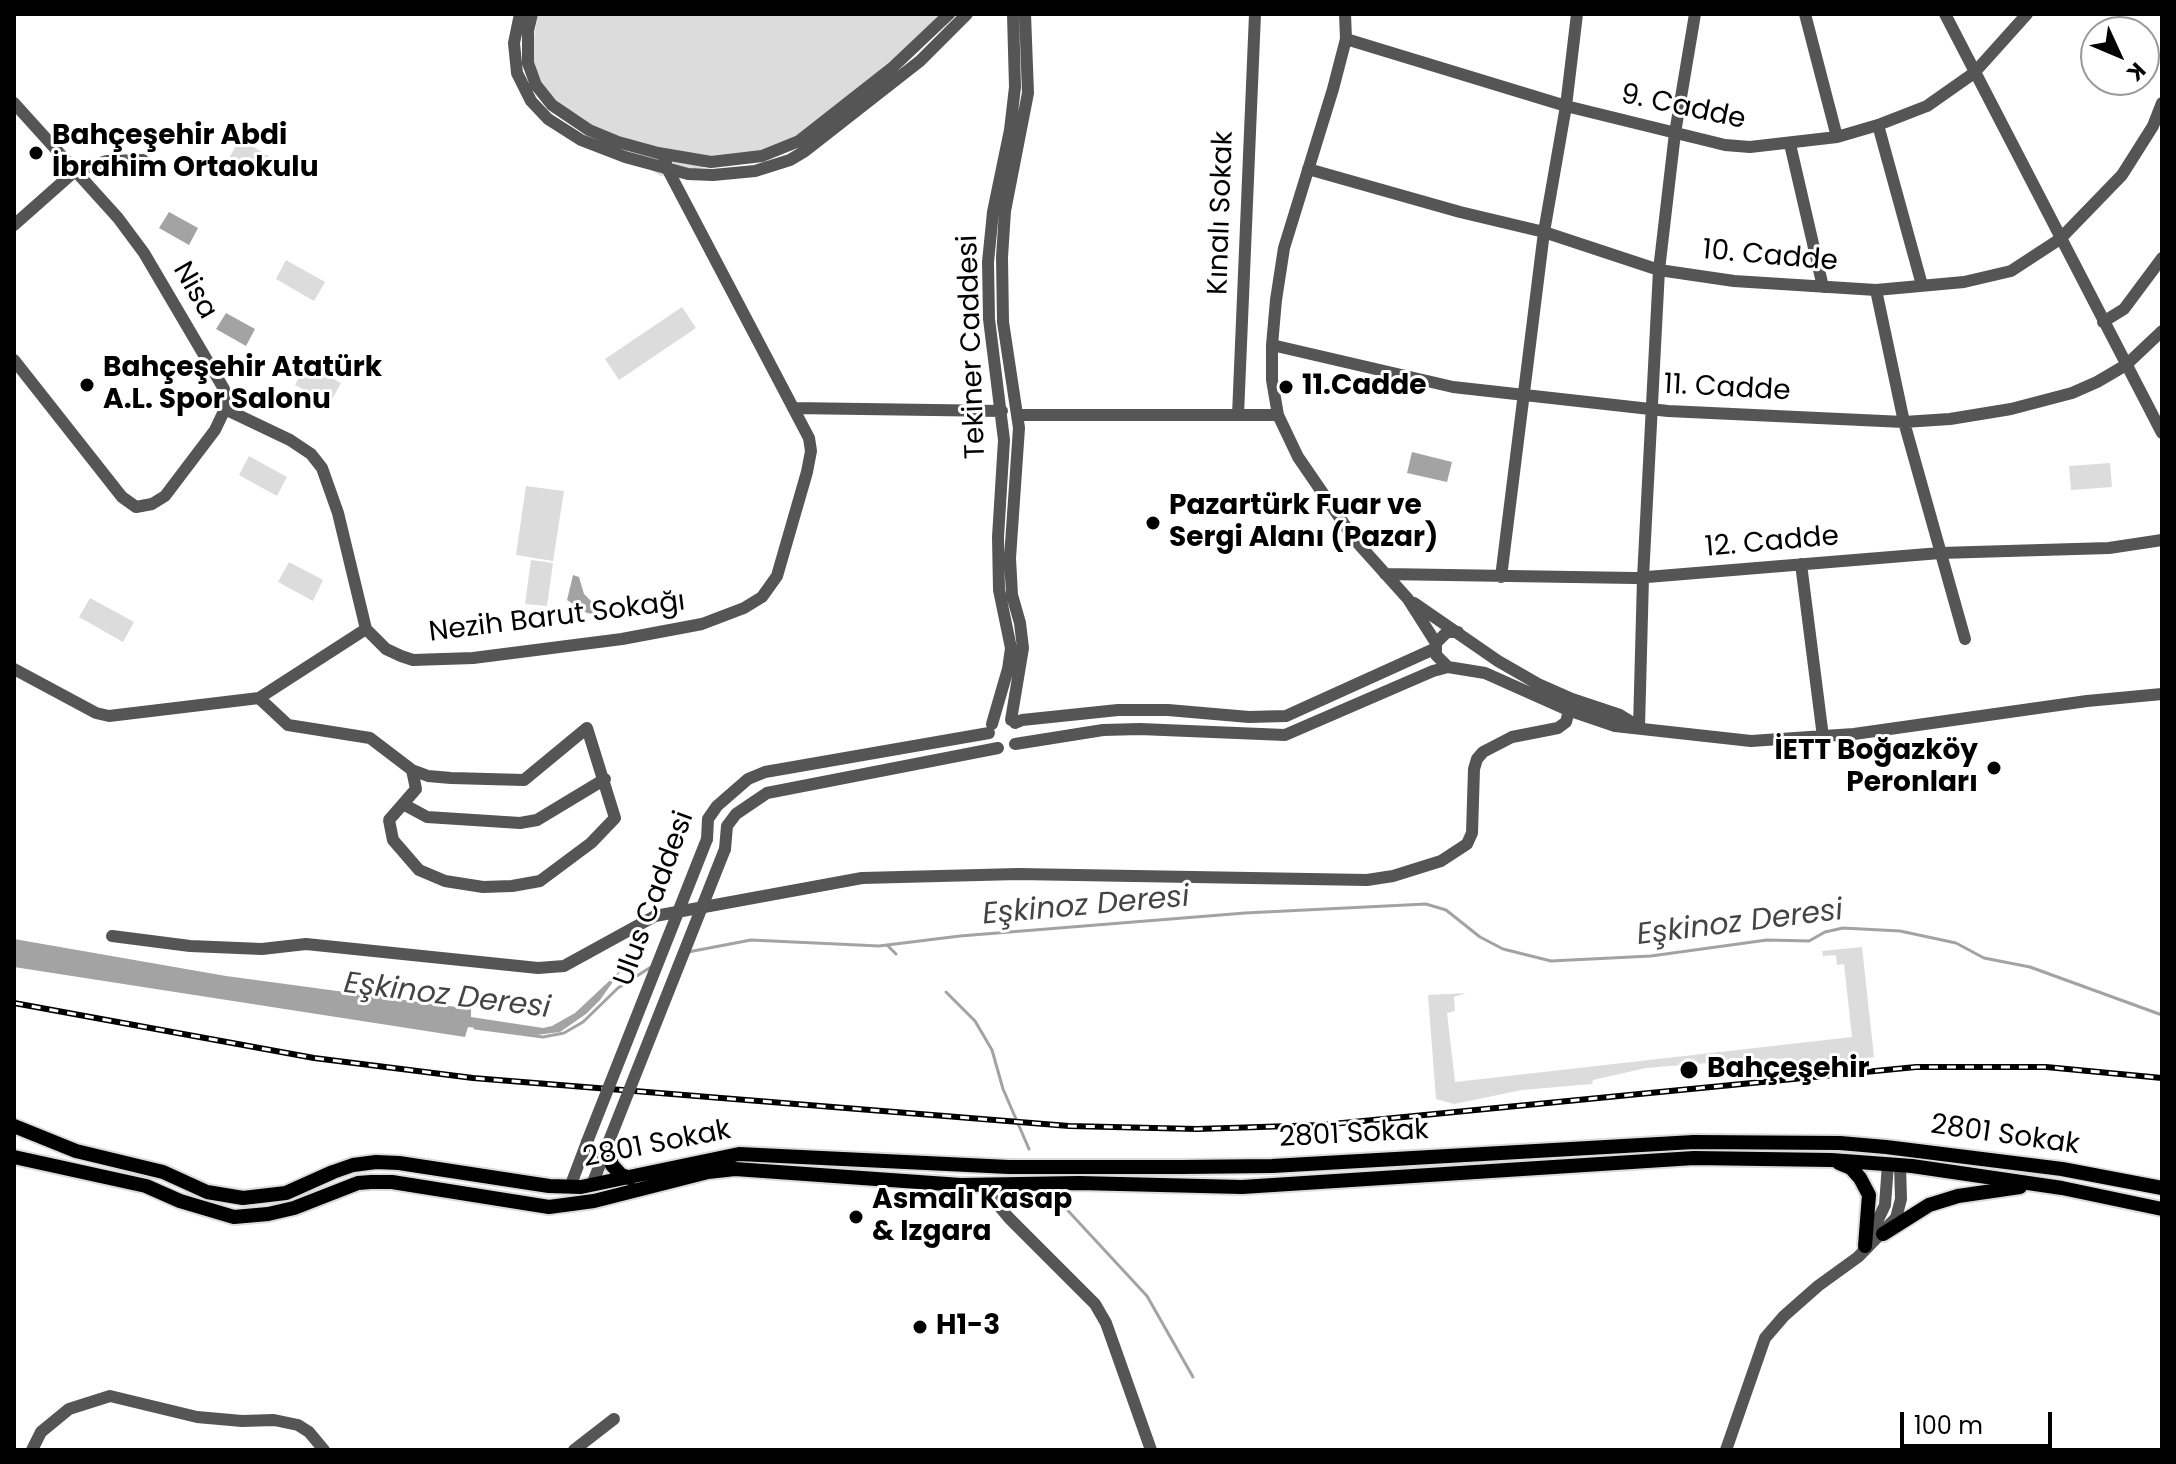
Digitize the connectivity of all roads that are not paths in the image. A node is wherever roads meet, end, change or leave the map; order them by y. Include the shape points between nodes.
1 (520, 14) edge
2 (532, 14) edge
3 (949, 14) edge
4 (967, 14) edge
5 (1013, 14) edge
6 (1025, 14) edge
7 (1255, 14) edge
8 (1345, 14) edge
9 (1577, 14) edge
10 (1695, 14) edge
11 (1805, 14) edge
12 (1945, 14) edge
13 (2027, 14) edge
14 (1346, 39) junction
15 (1974, 73) junction
16 (14, 103) edge
17 (2162, 103) edge
18 (1566, 106) junction
19 (1878, 125) junction
20 (1675, 133) junction
21 (1837, 137) junction
22 (1790, 144) junction
23 (663, 154) junction
24 (143, 160) dead end
25 (1308, 169) junction
26 (668, 170) junction
27 (75, 171) junction
28 (14, 225) edge
29 (1544, 232) junction
30 (2060, 239) junction
31 (2162, 258) edge
32 (1659, 270) junction
33 (1922, 285) junction
34 (1823, 287) junction
35 (1876, 290) junction
36 (2103, 322) junction
37 (2162, 331) edge
38 (1272, 345) junction
39 (14, 360) edge
40 (2126, 365) junction
41 (1525, 394) junction
42 (793, 408) junction
43 (225, 409) junction
44 (1651, 409) junction
45 (1002, 411) junction
46 (1017, 415) junction
47 (1238, 415) junction
48 (1278, 415) junction
49 (1904, 422) junction
50 (2162, 433) edge
51 (2162, 540) edge
52 (1940, 553) junction
53 (1801, 564) junction
54 (1385, 574) junction
55 (1501, 577) junction
56 (1643, 578) junction
57 (1408, 599) junction
58 (366, 629) junction
59 (1463, 635) junction
60 (1965, 639) dead end
61 (1435, 646) junction
62 (1452, 667) junction
63 (14, 669) edge
64 (2162, 694) edge
65 (259, 698) junction
66 (1570, 704) junction
67 (1013, 722) junction
68 (1639, 727) junction
69 (991, 729) junction
70 (1823, 737) junction
71 (1015, 744) junction
72 (998, 748) junction
73 (412, 770) junction
74 (605, 779) junction
75 (403, 804) junction
76 (112, 936) dead end
77 (14, 1126) edge
78 (607, 1146) junction
79 (1886, 1147) junction
80 (14, 1157) edge
81 (1831, 1160) junction
82 (1895, 1162) junction
83 (1032, 1167) junction
84 (2062, 1169) junction
85 (630, 1178) junction
86 (392, 1182) junction
87 (592, 1185) junction
88 (2044, 1185) junction
89 (982, 1186) junction
90 (2162, 1188) edge
91 (574, 1191) junction
92 (594, 1201) junction
93 (2162, 1209) edge
94 (1883, 1234) junction
95 (1862, 1252) junction
96 (614, 1419) dead end
97 (32, 1450) edge
98 (324, 1450) edge
99 (574, 1450) edge
100 (1151, 1450) edge
101 (1726, 1450) edge

1 - 26 street via 514,59 539,111 593,145
2 - 23 street via 528,63 543,95 589,130
3 - 23 street via 861,94 787,147 728,161
4 - 26 street via 884,91 790,160 736,174
5 - 45 street, Tekiner Caddesi via 1014,97 988,262 989,319
6 - 46 street, Tekiner Caddesi via 1028,93 1005,211 1001,274
7 - 47 street, Kınalı Sokak
8 - 14 street
9 - 18 street
10 - 20 street
11 - 21 street
12 - 15 street
13 - 15 street, 9. Cadde
14 - 18 street, 9. Cadde
14 - 25 street
15 - 19 street, 9. Cadde via 1927,106
15 - 30 street
16 - 27 street, Nisa
17 - 30 street, 10. Cadde via 2122,175
18 - 20 street, 9. Cadde
18 - 29 street
19 - 21 street, 9. Cadde
19 - 33 street
20 - 22 street, 9. Cadde via 1725,145
20 - 32 street
21 - 22 street, 9. Cadde
22 - 34 street
23 - 26 street, Nezih Barut Sokağı
24 - 27 street via 107,161
25 - 29 street, 10. Cadde
25 - 38 street via 1284,248
26 - 42 street, Nezih Barut Sokağı
27 - 28 street
27 - 43 street, Nisa via 144,253 224,389
29 - 32 street, 10. Cadde
29 - 41 street
30 - 33 street, 10. Cadde via 2011,271
30 - 36 street
31 - 36 street via 2124,309
32 - 34 street, 10. Cadde
32 - 44 street
33 - 35 street, 10. Cadde
34 - 35 street, 10. Cadde
35 - 49 street
36 - 40 street
37 - 40 street, 11. Cadde
38 - 41 street, 11. Cadde via 1453,387
38 - 48 street
39 - 43 street via 122,497 136,507 165,496
40 - 49 street, 11. Cadde via 2042,402
40 - 50 street
41 - 44 street, 11. Cadde
41 - 55 street
42 - 45 street
42 - 58 street, Nezih Barut Sokağı via 809,438 807,472 777,576 762,597 744,608 622,639 473,658 413,660 386,649
43 - 58 street via 290,440 322,468
44 - 49 street, 11. Cadde
44 - 56 street
45 - 69 street, Tekiner Caddesi via 999,590 1010,658
46 - 47 street
46 - 67 street, Tekiner Caddesi via 1010,558 1023,648
47 - 48 street
48 - 54 street via 1332,508
49 - 52 street
51 - 52 street, 12. Cadde via 2109,548
52 - 53 street, 12. Cadde
52 - 60 street
53 - 56 street, 12. Cadde
53 - 70 street
54 - 55 street, 12. Cadde
54 - 57 street
55 - 56 street, 12. Cadde
56 - 68 street
57 - 59 street
57 - 61 street
58 - 65 street
59 - 61 street via 1447,632
59 - 62 street via 1470,645 1469,657
59 - 66 street
61 - 62 street via 1439,661
61 - 67 street, Ulus Caddesi via 1286,716 1118,710
62 - 66 street via 1485,673
62 - 71 street, Ulus Caddesi via 1285,735 1103,730
63 - 65 street via 109,716
64 - 70 street
65 - 73 street via 288,725 370,738
66 - 68 street via 1615,726
66 - 76 street via 1566,722 1558,728 1512,737 1477,759 1472,833 1459,852 1417,869 1367,880 1018,874 862,878 655,916 564,966 538,968 306,944 262,949
67 - 69 street, Ulus Caddesi via 1001,719
67 - 71 street via 1019,736
68 - 70 street via 1751,741
69 - 72 street via 991,742
69 - 91 street, Ulus Caddesi, bridge via 765,772 748,779 717,806 587,1142
71 - 72 street, Ulus Caddesi
72 - 78 street, Ulus Caddesi, bridge via 767,793 736,814 727,826 725,849
73 - 74 street via 428,776 524,780 587,728
73 - 75 street via 416,789
74 - 75 street via 537,820 520,823 427,817
74 - 75 street via 615,818 540,881 512,886 445,881 419,870 393,840 389,820
77 - 91 main road, 2801 Sokak via 76,1151 163,1172 232,1198 286,1193 353,1165 376,1162
78 - 85 main road via 612,1165
78 - 87 street, Ulus Caddesi
79 - 82 main road
79 - 83 main road, 2801 Sokak via 1694,1142 1272,1166
79 - 84 main road, 2801 Sokak
80 - 86 main road via 146,1186 234,1217 294,1208 358,1183
81 - 82 main road, 2801 Sokak
81 - 89 main road, 2801 Sokak via 1694,1158 1242,1187
81 - 95 main road via 1851,1168 1866,1186
82 - 84 main road via 1913,1157 2021,1170
82 - 88 main road, 2801 Sokak
82 - 94 street via 1902,1184 1899,1209
82 - 95 street via 1885,1205
83 - 85 main road, 2801 Sokak via 739,1154
83 - 89 main road via 1016,1175 984,1176
84 - 90 main road, 2801 Sokak
85 - 87 main road, 2801 Sokak
86 - 91 main road via 555,1201
86 - 92 main road, 2801 Sokak via 549,1207
87 - 91 main road, 2801 Sokak
88 - 93 main road, 2801 Sokak
88 - 94 main road via 1958,1196 1929,1205
89 - 92 main road, 2801 Sokak via 735,1169
89 - 100 street via 1095,1304
91 - 92 main road
94 - 95 street
95 - 101 street via 1765,1338
96 - 99 street
97 - 98 street via 41,1432 69,1409 110,1396 197,1417 298,1425

